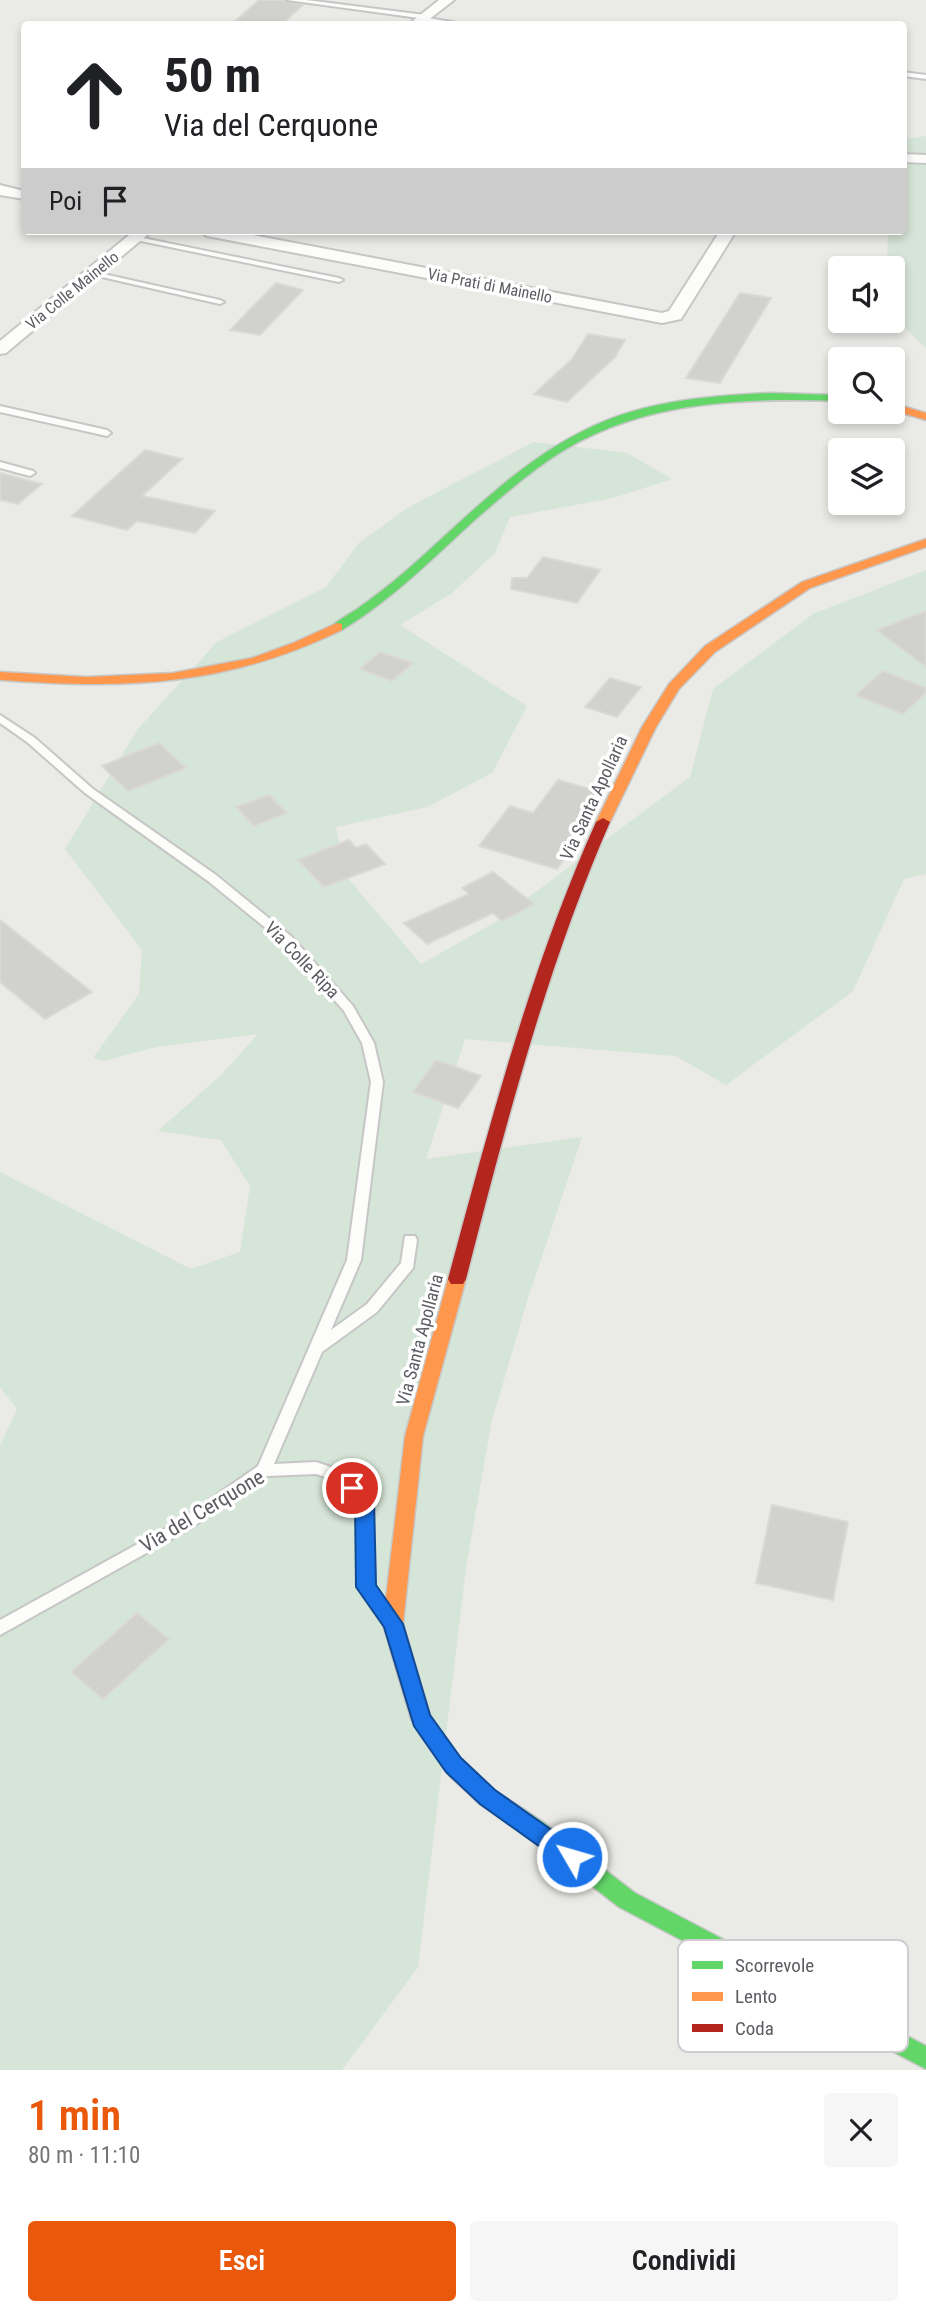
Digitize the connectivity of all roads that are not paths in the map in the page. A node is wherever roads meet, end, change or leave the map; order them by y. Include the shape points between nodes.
1 (290, 0) edge
2 (440, 0) edge
3 (446, 0) edge
4 (420, 20) edge
5 (907, 75) edge
6 (926, 77) edge
7 (907, 158) edge
8 (926, 159) edge
9 (0, 190) edge
10 (21, 194) edge
11 (139, 235) edge
12 (144, 235) edge
13 (228, 235) edge
14 (725, 235) edge
15 (93, 273) junction
16 (339, 280) dead end
17 (220, 302) dead end
18 (0, 349) edge
19 (828, 397) edge
20 (0, 409) edge
21 (905, 410) edge
22 (926, 417) edge
23 (107, 433) dead end
24 (0, 465) edge
25 (30, 472) dead end
26 (926, 543) edge
27 (0, 676) edge
28 (0, 718) edge
29 (411, 1240) dead end
30 (314, 1349) junction
31 (264, 1470) junction
32 (393, 1624) junction
33 (0, 1628) edge
34 (703, 1940) edge
35 (908, 2048) edge
36 (926, 2058) edge

1 - 4 lane
2 - 3 lane
3 - 4 street
5 - 6 lane
7 - 8 street
9 - 10 street
11 - 15 street, Via Colle Mainello
12 - 16 lane
13 - 14 street, Via Prati di Mainello via 662,318 675,314
15 - 17 lane
15 - 18 street, Via Colle Mainello
19 - 27 street via 718,400 672,407 599,429 563,446 530,471 356,616 264,660 217,671 130,679
20 - 23 lane
21 - 22 street
24 - 25 lane
26 - 32 street, Via Santa Apollaria via 806,585 748,621 710,649 674,687 649,727 583,865 519,1050 414,1436
28 - 30 lane, Via Colle Ripa via 288,940 349,1009 368,1043 377,1082 354,1260
29 - 30 lane via 408,1264 372,1308
30 - 31 lane, Via Colle Ripa
31 - 32 lane, Via del Cerquone via 316,1468 340,1476 365,1500 366,1587
31 - 33 lane, Via del Cerquone via 186,1524
32 - 34 street, Via Santa Apollaria via 421,1719 453,1765 488,1797 627,1900
35 - 36 street, Via Santa Apollaria

